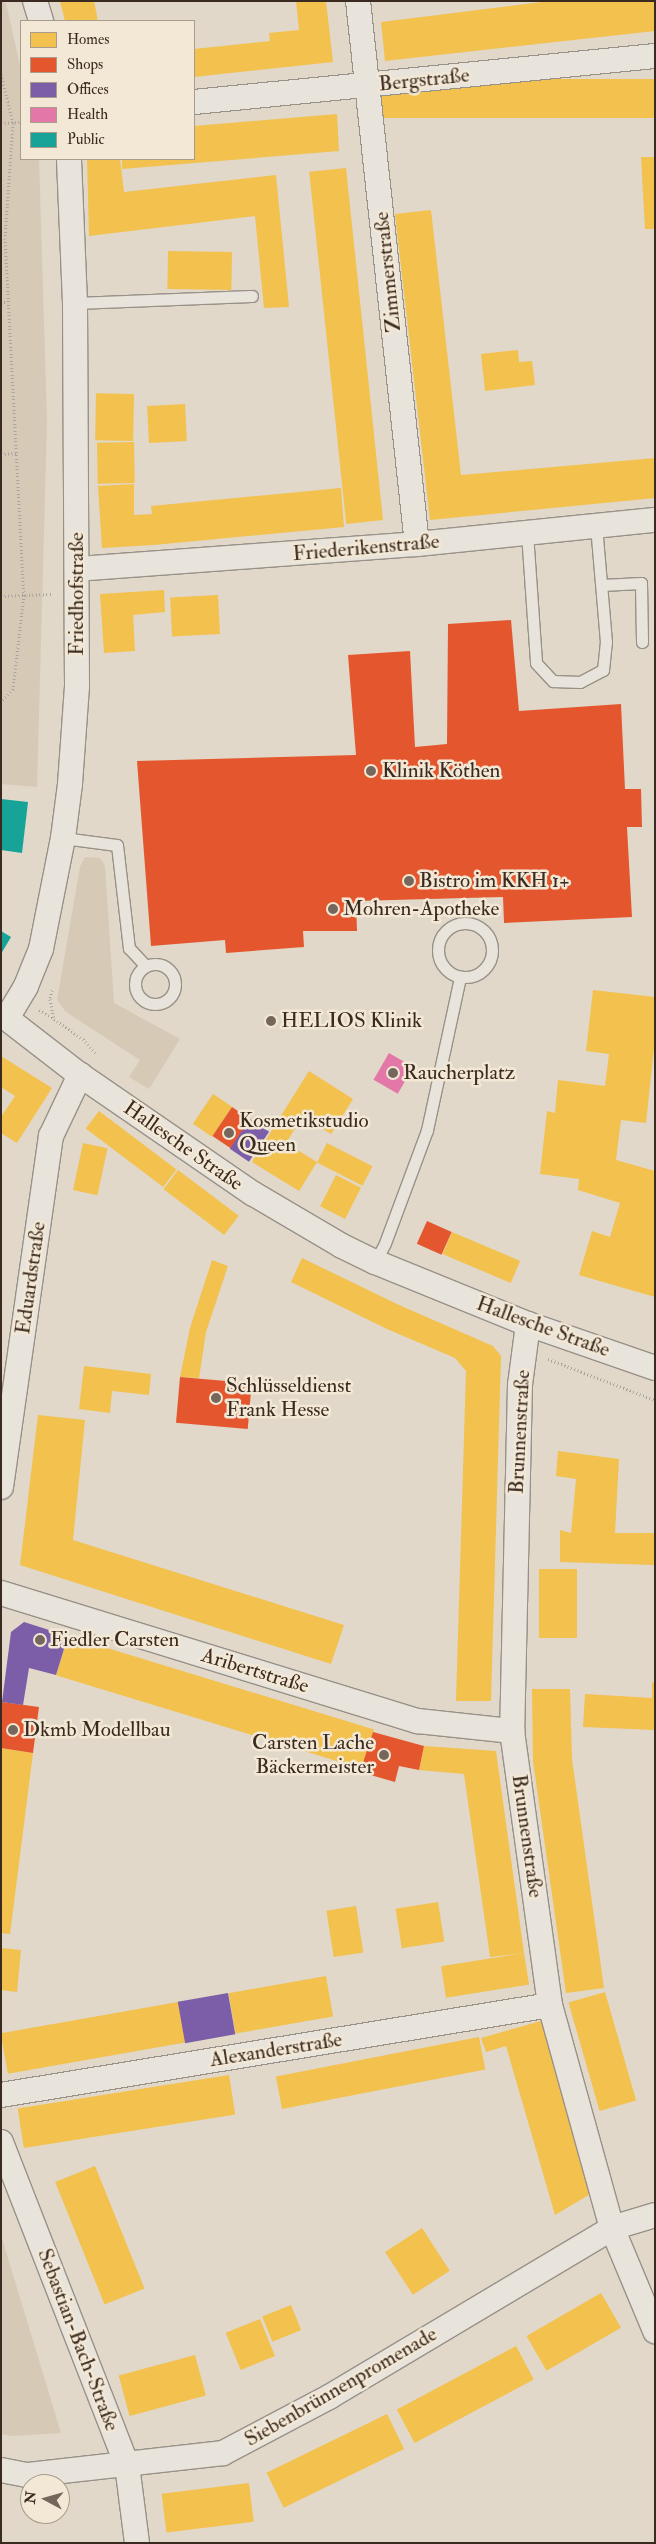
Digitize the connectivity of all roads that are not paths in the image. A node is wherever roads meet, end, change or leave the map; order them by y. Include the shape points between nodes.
1 (36, 1) edge
2 (358, 1) edge
3 (41, 20) edge
4 (655, 56) edge
5 (368, 86) junction
6 (195, 102) edge
7 (69, 160) edge
8 (252, 296) dead end
9 (75, 303) junction
10 (655, 520) edge
11 (596, 526) junction
12 (527, 533) junction
13 (416, 544) junction
14 (77, 569) junction
15 (602, 585) junction
16 (642, 642) dead end
17 (62, 838) junction
18 (146, 966) dead end
19 (460, 977) junction
20 (4, 1016) edge
21 (80, 1075) junction
22 (375, 1262) junction
23 (528, 1324) junction
24 (655, 1368) edge
25 (1, 1487) edge
26 (1, 1593) edge
27 (512, 1731) junction
28 (550, 2006) junction
29 (1, 2095) edge
30 (1, 2142) edge
31 (655, 2216) edge
32 (612, 2228) junction
33 (655, 2331) edge
34 (127, 2465) junction
35 (1, 2470) edge
36 (137, 2543) edge

1 - 3 street
2 - 5 street, Zimmerstraße
4 - 5 street, Bergstraße
5 - 6 street, Bergstraße
5 - 13 street, Zimmerstraße
7 - 9 street, Friedhofstraße
8 - 9 lane
9 - 14 street, Friedhofstraße
10 - 11 street, Friederikenstraße
11 - 12 street, Friederikenstraße
11 - 15 lane
12 - 13 street, Friederikenstraße
12 - 15 lane via 536,663 553,682 580,682 603,670 606,642
13 - 14 street, Friederikenstraße
14 - 17 street, Friedhofstraße via 77,686 70,784
15 - 16 lane via 641,583
17 - 18 lane via 117,845 129,948
17 - 20 street, Friedhofstraße via 41,949 26,986
19 - 19 lane via 470,977 488,967 494,950 490,936 479,925 465,921 450,926 440,937 438,954 446,970
19 - 22 lane via 428,1130
20 - 21 street, Hallesche Straße
21 - 22 street, Hallesche Straße via 292,1218
21 - 25 street, Eduardstraße via 51,1136
22 - 23 street, Hallesche Straße
23 - 24 street, Hallesche Straße
23 - 27 street, Brunnenstraße via 520,1385
26 - 27 street, Aribertstraße via 418,1721
27 - 28 street, Brunnenstraße
28 - 29 street, Alexanderstraße
28 - 32 street, Brunnenstraße
30 - 34 street, Sebastian-Bach-Straße
31 - 32 street, Siebenbrünnenpromenade
32 - 33 street, Brunnenstraße
32 - 34 street, Siebenbrünnenpromenade via 329,2397 223,2453
34 - 35 street, Siebenbrünnenpromenade via 27,2475
34 - 36 street, Sebastian-Bach-Straße

